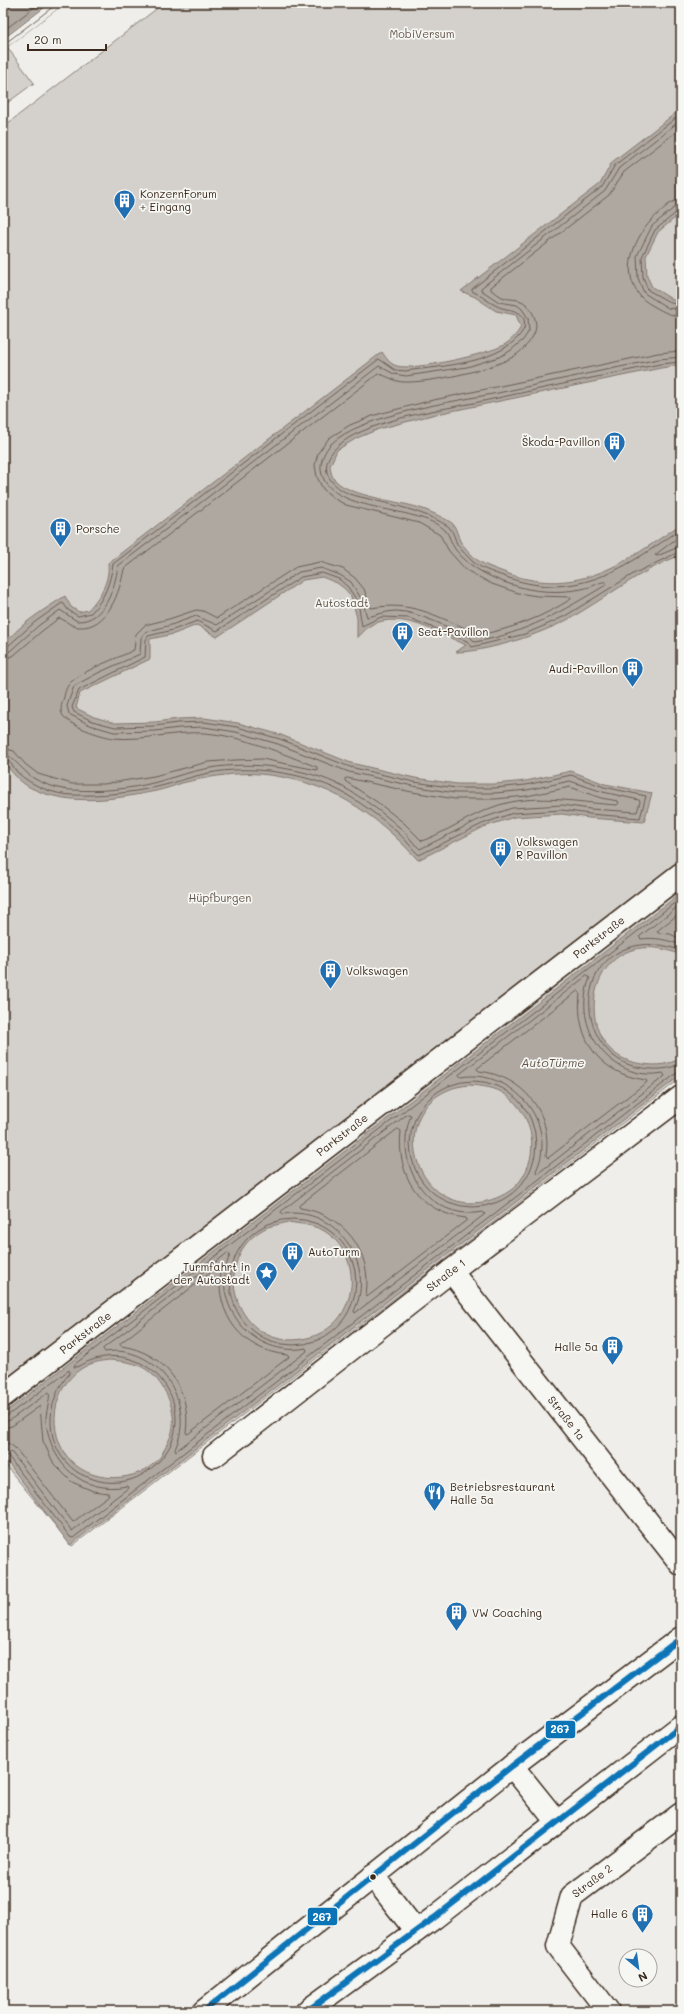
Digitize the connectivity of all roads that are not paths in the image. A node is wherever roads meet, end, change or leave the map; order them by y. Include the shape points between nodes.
1 (681, 874) edge
2 (681, 1097) edge
3 (451, 1271) junction
4 (3, 1396) edge
5 (214, 1456) dead end
6 (681, 1564) edge
7 (681, 1638) edge
8 (681, 1726) edge
9 (512, 1766) junction
10 (681, 1814) edge
11 (557, 1822) junction
12 (373, 1876) junction
13 (416, 1931) junction
14 (204, 2011) edge
15 (307, 2011) edge
16 (608, 2011) edge

1 - 4 street, Parkstraße
2 - 3 street, Straße 1
3 - 5 street, Straße 1
3 - 6 street, Straße 1a
7 - 9 street
8 - 11 street
9 - 11 street
9 - 12 street
10 - 16 street, Straße 2 via 572,1896 558,1946
11 - 13 street
12 - 13 street
12 - 14 street
13 - 15 street

